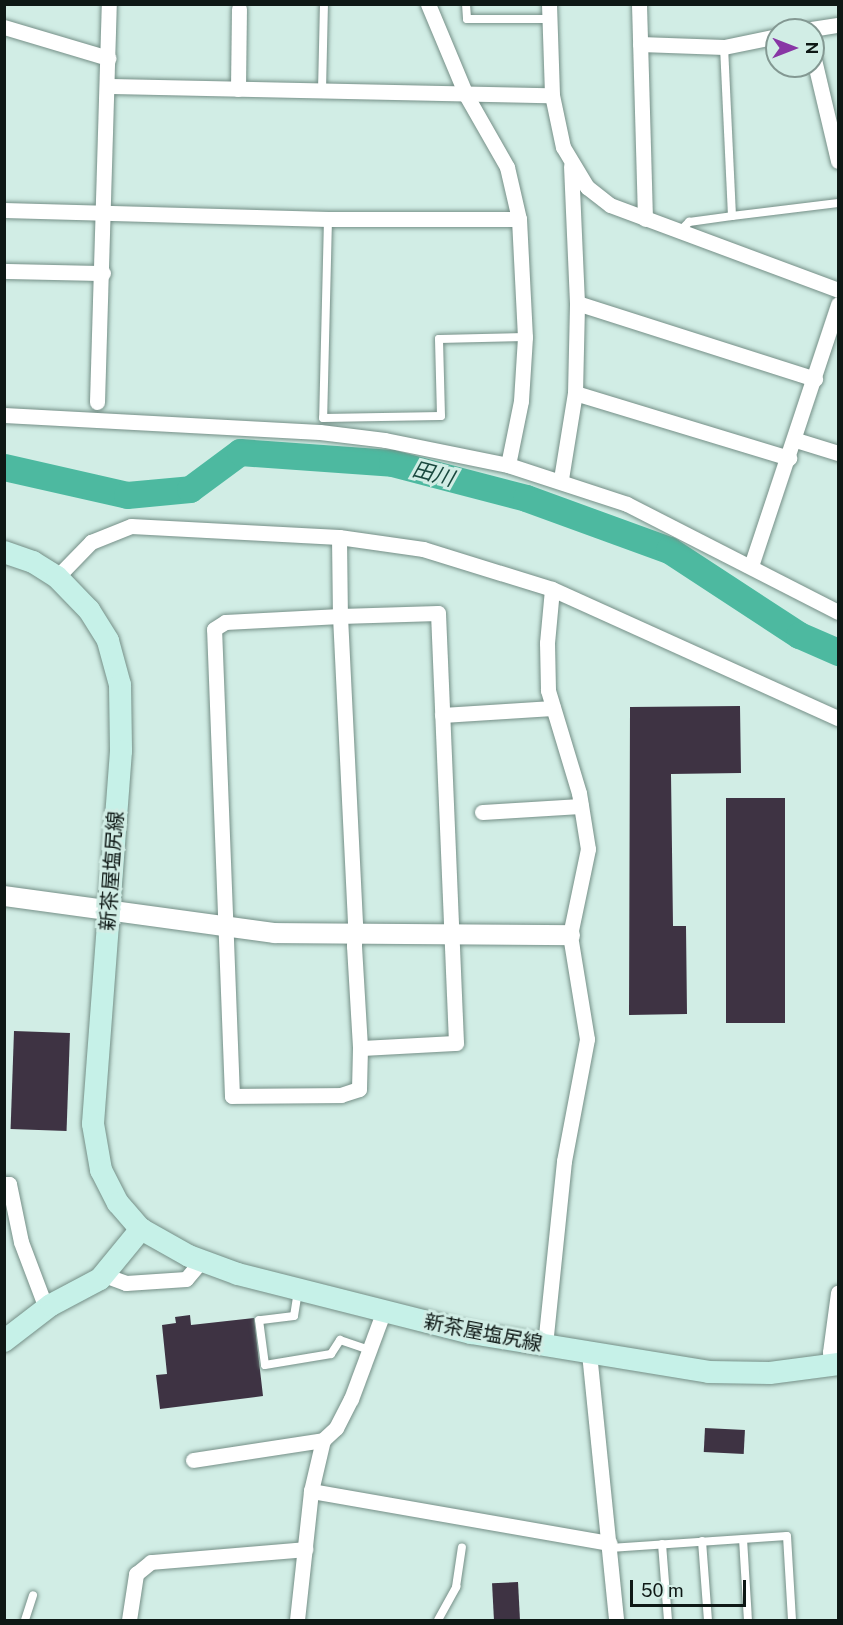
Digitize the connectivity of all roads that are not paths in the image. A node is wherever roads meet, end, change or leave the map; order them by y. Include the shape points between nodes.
1 (109, 4) edge
2 (324, 4) edge
3 (428, 4) edge
4 (466, 4) edge
5 (639, 4) edge
6 (239, 9) dead end
7 (549, 12) edge
8 (4, 27) edge
9 (765, 38) edge
10 (640, 44) junction
11 (724, 47) junction
12 (108, 58) junction
13 (818, 78) edge
14 (107, 86) junction
15 (238, 89) junction
16 (322, 92) junction
17 (466, 95) junction
18 (552, 95) junction
19 (838, 161) edge
20 (571, 166) junction
21 (838, 203) edge
22 (4, 210) edge
23 (104, 213) junction
24 (732, 216) junction
25 (328, 219) junction
26 (519, 219) junction
27 (645, 219) junction
28 (680, 231) junction
29 (4, 271) edge
30 (103, 273) junction
31 (838, 290) edge
32 (576, 303) junction
33 (838, 304) edge
34 (525, 337) junction
35 (815, 379) junction
36 (575, 393) junction
37 (98, 402) dead end
38 (4, 415) edge
39 (796, 440) junction
40 (838, 453) edge
41 (789, 458) junction
42 (508, 465) junction
43 (561, 479) junction
44 (339, 537) junction
45 (4, 552) edge
46 (751, 566) junction
47 (57, 577) junction
48 (552, 590) junction
49 (838, 609) edge
50 (340, 616) junction
51 (553, 708) junction
52 (442, 716) junction
53 (838, 718) edge
54 (581, 806) junction
55 (482, 812) dead end
56 (4, 896) edge
57 (109, 912) junction
58 (226, 928) junction
59 (570, 934) junction
60 (451, 935) junction
61 (354, 936) junction
62 (360, 1048) junction
63 (4, 1184) edge
64 (141, 1229) junction
65 (201, 1261) junction
66 (104, 1275) junction
67 (299, 1289) junction
68 (838, 1293) edge
69 (46, 1308) junction
70 (383, 1313) junction
71 (4, 1341) edge
72 (545, 1345) junction
73 (369, 1350) junction
74 (589, 1353) junction
75 (835, 1365) edge
76 (323, 1440) junction
77 (193, 1460) dead end
78 (311, 1491) junction
79 (742, 1539) junction
80 (702, 1541) junction
81 (662, 1544) junction
82 (610, 1545) junction
83 (462, 1547) dead end
84 (305, 1549) junction
85 (33, 1595) dead end
86 (25, 1620) edge
87 (129, 1620) edge
88 (297, 1620) edge
89 (438, 1620) edge
90 (616, 1620) edge
91 (668, 1620) edge
92 (708, 1620) edge
93 (748, 1620) edge
94 (792, 1620) edge

1 - 12 street
2 - 16 lane
3 - 17 street
4 - 7 lane via 467,19
5 - 10 street
6 - 15 street
7 - 18 street
8 - 12 street
9 - 11 street
10 - 11 street
10 - 27 street
11 - 24 lane
12 - 14 street
13 - 19 street
14 - 15 street
14 - 23 street
15 - 16 street
16 - 17 street
17 - 18 street
17 - 26 street via 507,167
18 - 20 street
20 - 27 street via 587,187 610,205
20 - 32 street
21 - 24 lane
22 - 23 street
23 - 25 street
23 - 30 street
24 - 28 lane via 689,222
25 - 26 street
25 - 34 lane via 323,418 441,416 439,339
26 - 34 street
27 - 28 street
28 - 31 street
29 - 30 street
30 - 37 street
32 - 35 street
32 - 36 street
33 - 35 street
34 - 42 street via 521,401
35 - 39 street
36 - 41 street
36 - 43 street
38 - 42 street via 320,432 385,440
39 - 40 street
39 - 41 street
41 - 46 street
42 - 43 street
43 - 46 street via 627,504
44 - 47 street via 131,526 91,542
44 - 48 street via 423,549
44 - 50 street
45 - 47 main road, 新茶屋塩尻線 via 33,562
46 - 49 street
47 - 57 main road, 新茶屋塩尻線 via 99,625 108,641 120,685 121,751
48 - 51 street via 547,643
48 - 53 street
50 - 52 street via 438,613
50 - 58 street via 225,622 214,629
50 - 61 street
51 - 52 street
51 - 54 street
52 - 60 street
54 - 55 street
54 - 59 street via 588,849
56 - 57 street
57 - 58 street
57 - 64 main road, 新茶屋塩尻線 via 94,1077 94,1147 109,1187
58 - 61 street
58 - 62 street via 232,1096 341,1095 359,1089
59 - 60 street
59 - 72 street via 587,1039 564,1161
60 - 61 street
60 - 62 street via 456,1042
61 - 62 street
63 - 69 street via 9,1184 21,1242
64 - 65 main road, 新茶屋塩尻線
64 - 66 main road
65 - 66 street via 186,1279 126,1283
65 - 67 main road, 新茶屋塩尻線
66 - 69 main road
67 - 70 main road, 新茶屋塩尻線
67 - 73 lane via 294,1316 259,1320 265,1365 331,1354 340,1340
68 - 75 street via 830,1352
69 - 71 main road
70 - 72 main road, 新茶屋塩尻線
70 - 73 street
72 - 74 main road, 新茶屋塩尻線
73 - 76 street via 336,1428
74 - 75 main road, 新茶屋塩尻線 via 709,1372 770,1373
74 - 82 street
76 - 77 street
76 - 78 street
78 - 82 street
78 - 84 street
79 - 80 lane
79 - 93 lane
79 - 94 lane via 787,1536
80 - 81 lane
80 - 92 lane
81 - 82 lane
81 - 91 lane
82 - 90 street
83 - 89 lane via 456,1587
84 - 87 street via 151,1562 136,1574
84 - 88 street
85 - 86 lane

